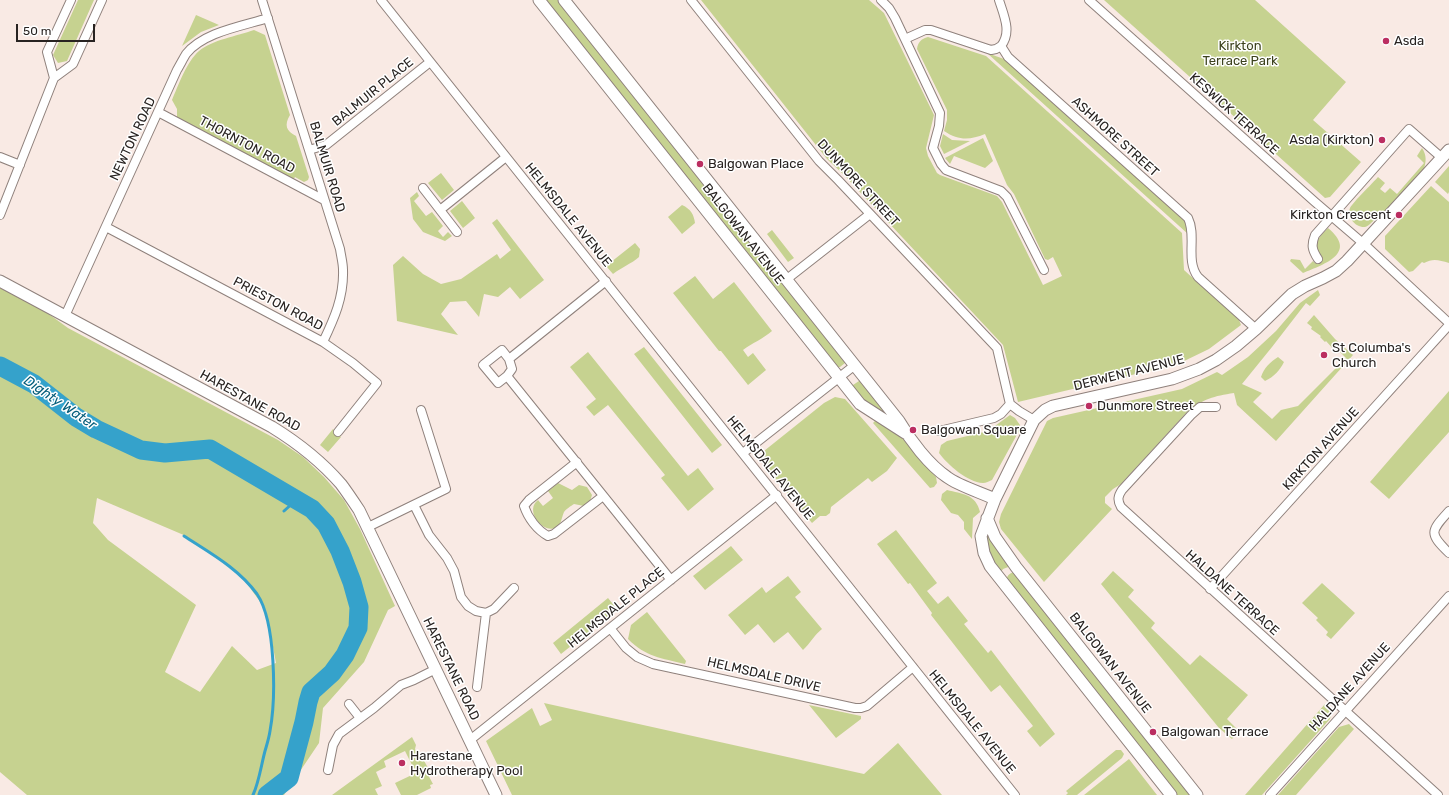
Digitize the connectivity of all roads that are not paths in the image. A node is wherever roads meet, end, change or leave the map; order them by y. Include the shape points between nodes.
1 (71, 0) edge
2 (102, 0) edge
3 (262, 0) edge
4 (381, 0) edge
5 (539, 0) edge
6 (564, 0) edge
7 (691, 0) edge
8 (881, 0) edge
9 (999, 0) edge
10 (1089, 0) edge
11 (268, 18) junction
12 (905, 39) junction
13 (1001, 46) junction
14 (430, 62) junction
15 (54, 78) junction
16 (158, 112) junction
17 (309, 150) junction
18 (1445, 154) edge
19 (0, 157) edge
20 (506, 157) junction
21 (20, 165) junction
22 (423, 188) dead end
23 (324, 200) junction
24 (440, 210) junction
25 (870, 214) junction
26 (0, 215) edge
27 (1332, 216) junction
28 (106, 227) junction
29 (458, 232) dead end
30 (1364, 244) junction
31 (1318, 259) dead end
32 (1044, 270) dead end
33 (787, 280) junction
34 (606, 281) junction
35 (0, 282) edge
36 (65, 316) junction
37 (1449, 324) edge
38 (1256, 329) junction
39 (323, 342) junction
40 (509, 359) junction
41 (855, 365) junction
42 (507, 376) junction
43 (839, 378) junction
44 (1010, 404) junction
45 (1216, 407) dead end
46 (421, 410) dead end
47 (1034, 420) junction
48 (939, 431) dead end
49 (338, 432) dead end
50 (907, 435) junction
51 (743, 453) junction
52 (577, 462) junction
53 (776, 495) junction
54 (603, 496) junction
55 (994, 498) junction
56 (414, 505) junction
57 (1449, 511) edge
58 (987, 518) junction
59 (368, 527) junction
60 (1449, 553) edge
61 (1016, 567) junction
62 (671, 580) junction
63 (1000, 580) junction
64 (514, 588) dead end
65 (1210, 589) junction
66 (1449, 596) edge
67 (486, 613) junction
68 (610, 628) junction
69 (913, 667) junction
70 (436, 670) junction
71 (477, 687) dead end
72 (349, 704) dead end
73 (1345, 711) junction
74 (360, 718) junction
75 (470, 740) junction
76 (328, 770) dead end
77 (496, 795) edge
78 (1015, 795) edge
79 (1171, 795) edge
80 (1197, 795) edge
81 (1270, 795) edge
82 (1438, 795) edge

1 - 15 street via 47,52
2 - 15 street via 73,64
3 - 11 street, BALMUIR ROAD
4 - 14 street, HELMSDALE AVENUE
5 - 43 street, BALGOWAN AVENUE
6 - 33 street, BALGOWAN AVENUE
7 - 25 street, DUNMORE STREET via 819,161
8 - 12 street via 889,8
9 - 13 street via 1007,33
10 - 27 street, KESWICK TERRACE
11 - 16 street, NEWTON ROAD via 216,34 195,45 186,54
11 - 17 street, BALMUIR ROAD
12 - 13 street via 931,30 991,50
12 - 32 street via 940,113 933,148 941,164 946,170 1001,191 1007,197
13 - 38 street, ASHMORE STREET via 1008,57 1188,218 1192,225 1193,270
14 - 17 street, BALMUIR PLACE via 326,145
14 - 20 street, HELMSDALE AVENUE
15 - 21 street
16 - 23 street, THORNTON ROAD
16 - 28 street, NEWTON ROAD
17 - 23 street, BALMUIR ROAD
18 - 27 street, DERWENT AVENUE via 1409,129
18 - 30 street, DERWENT AVENUE
19 - 21 street
20 - 24 street
20 - 34 street, HELMSDALE AVENUE
21 - 26 street
22 - 24 street
23 - 39 street, BALMUIR ROAD via 340,249 343,270 336,316
24 - 29 street
25 - 33 street
25 - 44 street, DUNMORE STREET via 997,348
27 - 30 street, KESWICK TERRACE
27 - 31 street, DERWENT AVENUE via 1315,235 1312,243
28 - 36 street, NEWTON ROAD
28 - 39 street, PRIESTON ROAD
30 - 37 street
30 - 38 street, DERWENT AVENUE via 1336,271 1292,294
33 - 41 street, BALGOWAN AVENUE
34 - 40 street
34 - 51 street, HELMSDALE AVENUE
35 - 36 street, HARESTANE ROAD
36 - 59 street, HARESTANE ROAD via 272,427 297,443 322,463 342,485
37 - 65 street, KIRKTON AVENUE
38 - 47 street, DERWENT AVENUE via 1199,369 1172,379 1053,406
39 - 49 street, PRIESTON ROAD via 354,363 377,383
40 - 42 street via 512,369
40 - 42 street via 502,350 483,365 498,383
41 - 43 street
41 - 50 street, BALGOWAN AVENUE via 900,421
42 - 52 street
43 - 50 street, BALGOWAN AVENUE via 860,404
43 - 51 street
44 - 47 street
44 - 48 street via 994,418
45 - 65 street, HALDANE TERRACE via 1200,407 1191,415 1122,490 1118,502
46 - 56 street via 446,490
47 - 55 street, DERWENT AVENUE
50 - 55 street, BALGOWAN AVENUE via 948,478
51 - 53 street, HELMSDALE AVENUE
52 - 54 street
52 - 54 street via 529,500 524,506 526,514 541,533 548,536
53 - 62 street, HELMSDALE PLACE
53 - 69 street, HELMSDALE AVENUE
54 - 62 street
55 - 58 street, DERWENT AVENUE
56 - 59 street
56 - 67 street via 429,535 454,571 461,597 468,606
57 - 60 street via 1435,526 1434,535 1438,543
58 - 61 street, BALGOWAN AVENUE via 995,537
58 - 63 street via 981,536 984,553
59 - 70 street, HARESTANE ROAD
61 - 63 street via 1006,572
61 - 80 street, BALGOWAN AVENUE
62 - 68 street, HELMSDALE PLACE
63 - 79 street
64 - 67 street via 494,609
65 - 73 street, HALDANE TERRACE
66 - 73 street, HALDANE AVENUE
67 - 71 street
68 - 69 street, HELMSDALE DRIVE via 636,657 653,664 855,708 867,706
68 - 75 street, HELMSDALE PLACE
69 - 78 street, HELMSDALE AVENUE
70 - 74 street via 401,685
70 - 75 street, HARESTANE ROAD
72 - 74 street
73 - 81 street, HALDANE AVENUE
73 - 82 street, HALDANE TERRACE
74 - 76 street via 336,738
75 - 77 street, HARESTANE ROAD

